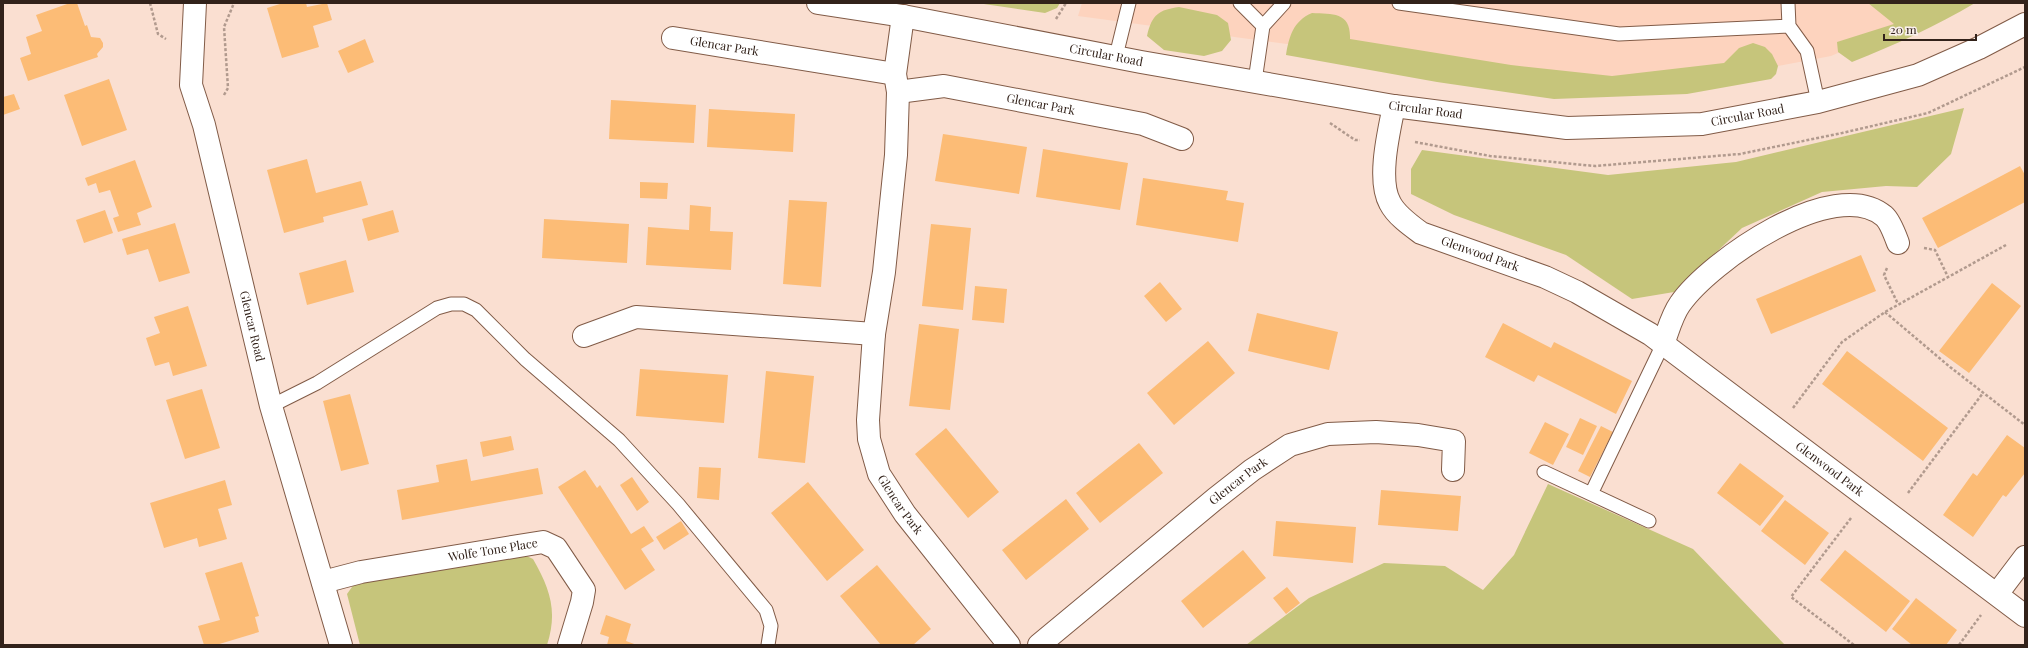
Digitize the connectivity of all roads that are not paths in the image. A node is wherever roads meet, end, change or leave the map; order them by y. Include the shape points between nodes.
1 (195, 3) edge
2 (818, 3) edge
3 (1129, 3) edge
4 (1240, 3) edge
5 (1284, 3) edge
6 (1399, 3) edge
7 (1788, 3) edge
8 (903, 16) junction
9 (2025, 24) edge
10 (1263, 26) junction
11 (1789, 26) junction
12 (673, 38) dead end
13 (1116, 56) junction
14 (1255, 81) junction
15 (896, 83) junction
16 (1818, 102) junction
17 (1394, 106) junction
18 (1182, 139) dead end
19 (1898, 243) road end
20 (874, 334) junction
21 (584, 336) dead end
22 (1663, 344) junction
23 (271, 406) junction
24 (1453, 470) dead end
25 (1544, 472) dead end
26 (1591, 494) junction
27 (1648, 521) dead end
28 (2025, 557) edge
29 (323, 582) junction
30 (1997, 594) junction
31 (2025, 616) edge
32 (341, 645) edge
33 (569, 645) edge
34 (768, 645) edge
35 (1009, 645) edge
36 (1039, 645) edge

1 - 23 street, Glencar Road via 192,85 204,125
2 - 8 street, Circular Road
3 - 13 lane
4 - 10 lane
5 - 10 lane
6 - 11 lane via 1619,34
7 - 11 lane
8 - 13 street, Circular Road
8 - 15 street, Glencar Park
9 - 16 street, Circular Road via 1918,75
10 - 14 lane
11 - 16 lane via 1807,52
12 - 15 street, Glencar Park
13 - 14 street, Circular Road
14 - 17 street, Circular Road
15 - 18 street, Glencar Park via 944,86 1143,124
15 - 20 street, Glencar Park via 896,155 884,272
16 - 17 street, Circular Road via 1702,124 1567,128
17 - 22 street, Glenwood Park via 1386,158 1385,185 1390,203 1404,220 1421,233 1545,277 1577,292
19 - 22 street via 1885,216 1866,207 1838,205 1787,221 1727,259 1696,285 1679,305
20 - 21 street via 636,316
20 - 35 street, Glencar Park via 868,420 869,439 879,474 914,525
22 - 26 lane
22 - 30 street, Glenwood Park
23 - 29 street, Glencar Road
23 - 34 lane via 317,383 437,308 464,304 476,310 525,359 619,440 678,504 766,610 771,626
24 - 36 street, Glencar Park via 1454,441 1418,435 1376,432 1328,434 1290,445 1215,498
25 - 26 lane
26 - 27 lane
28 - 30 street
29 - 32 street, Glencar Road
29 - 33 street, Wolfe Tone Place via 361,572 543,542 556,548 584,590
30 - 31 street, Glenwood Park

